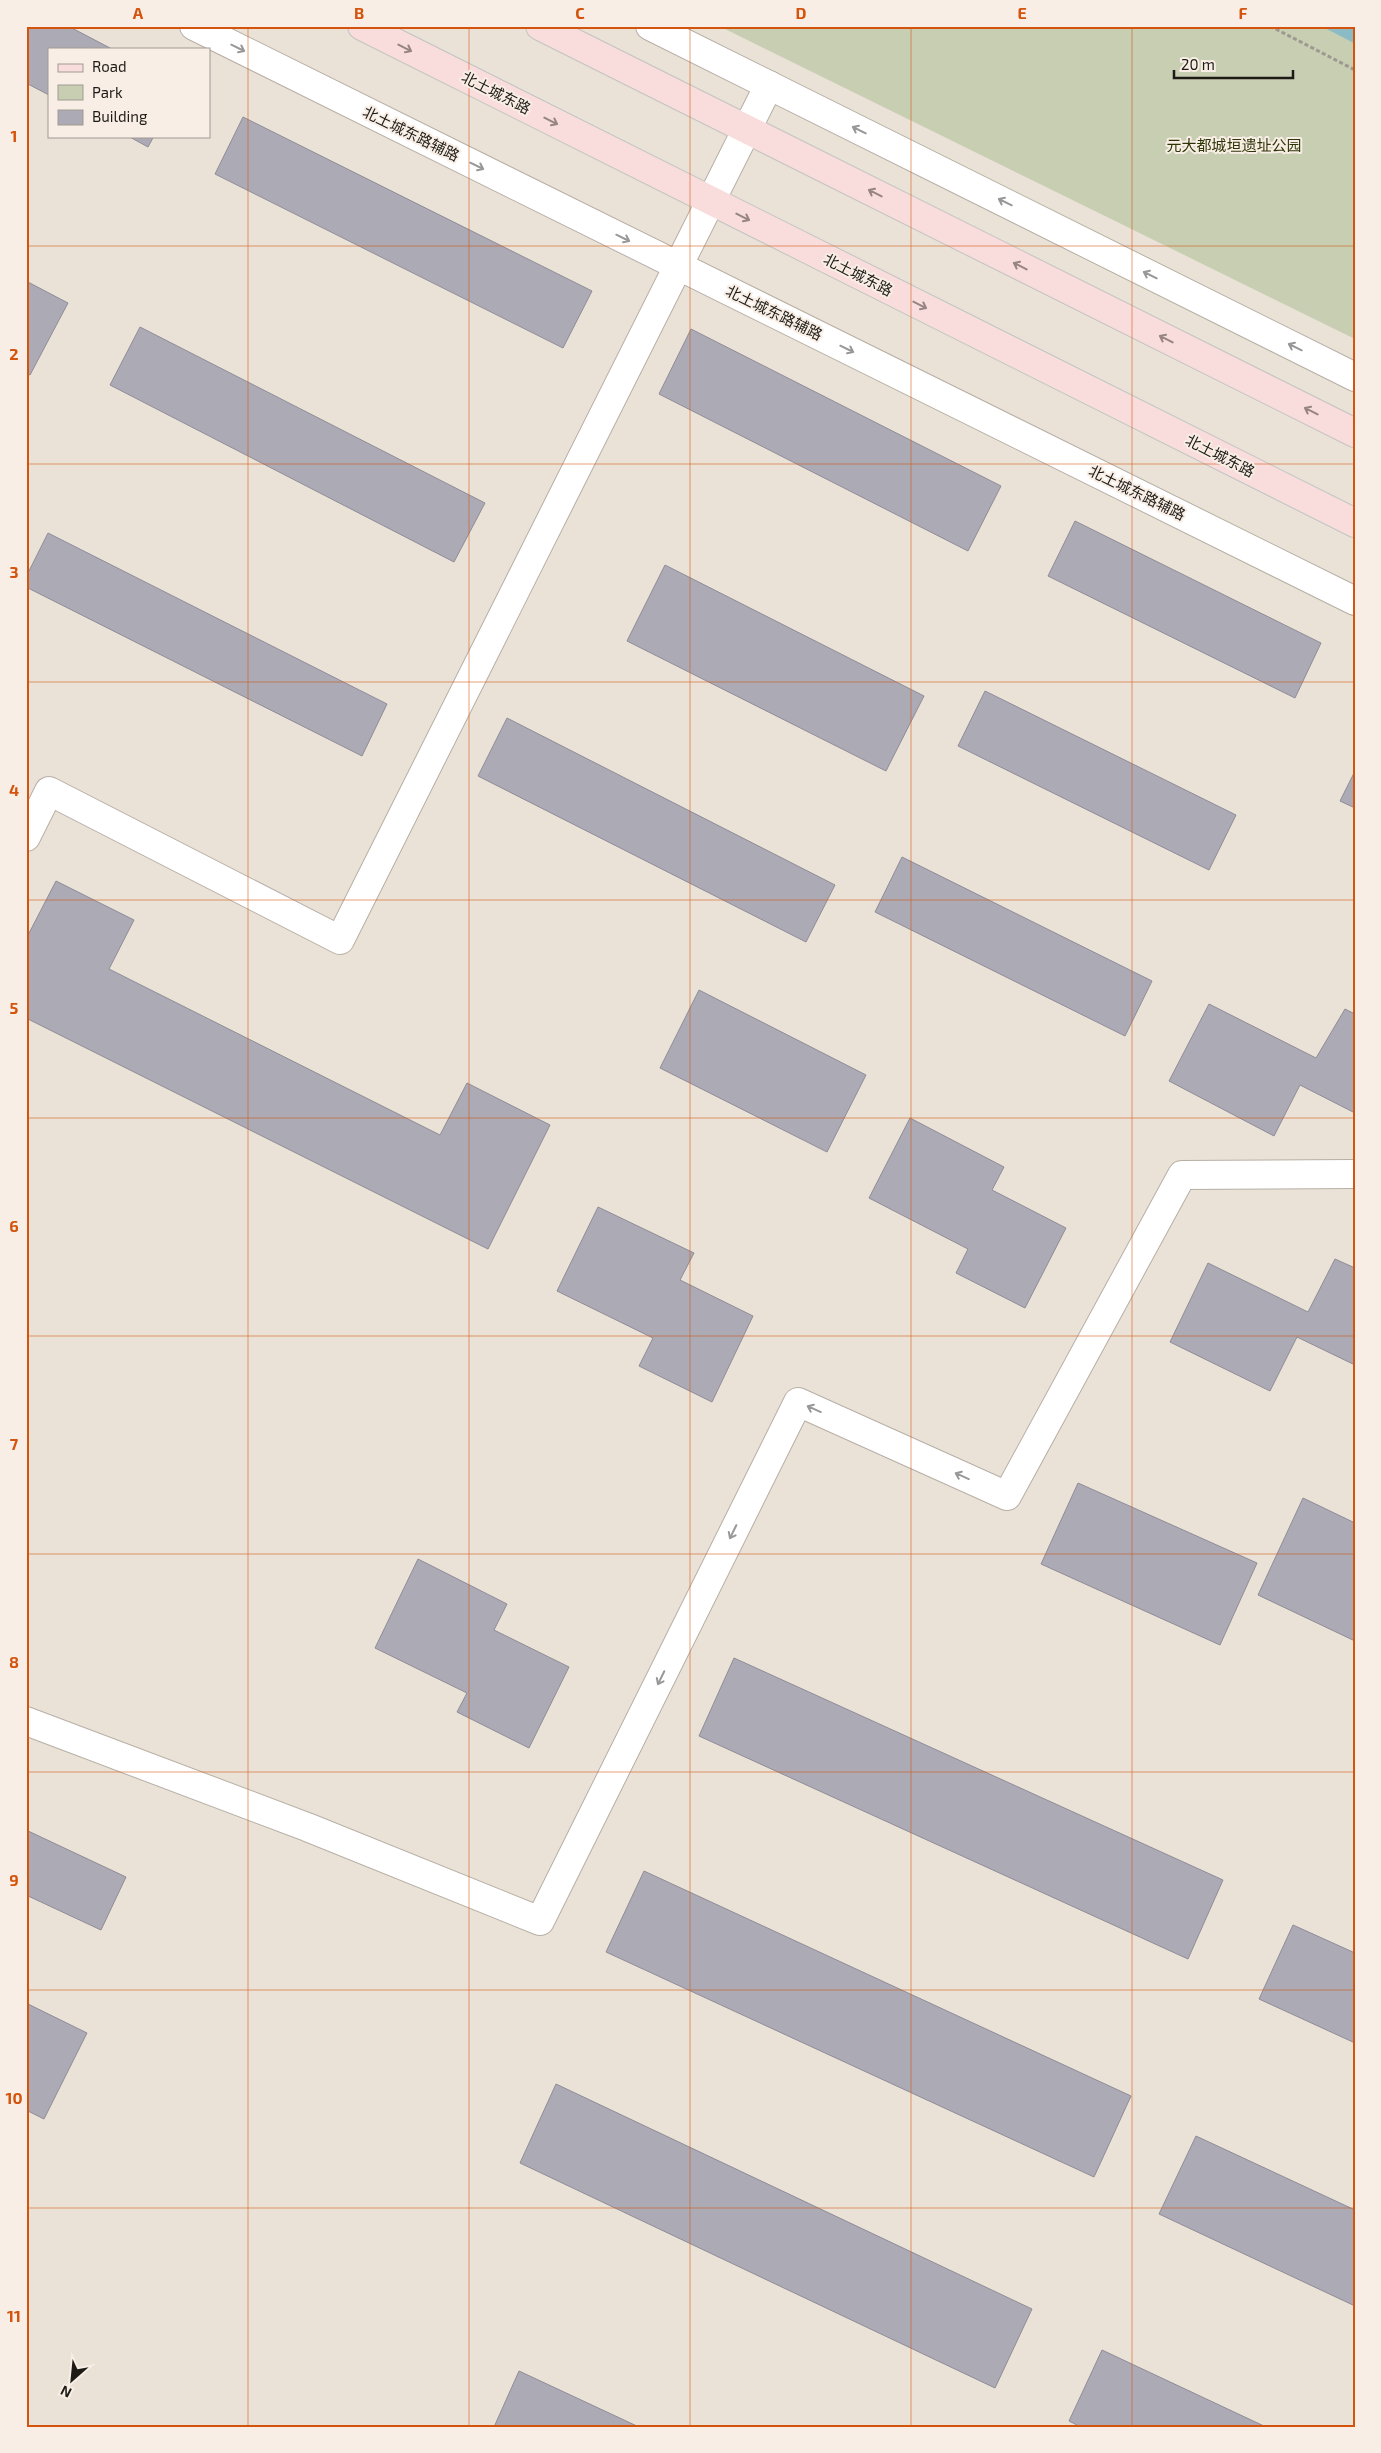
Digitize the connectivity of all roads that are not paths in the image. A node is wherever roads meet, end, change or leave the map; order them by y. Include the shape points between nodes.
1 (194, 26) edge
2 (362, 26) edge
3 (540, 26) edge
4 (650, 26) edge
5 (769, 85) junction
6 (747, 129) junction
7 (711, 200) junction
8 (678, 266) junction
9 (1355, 377) edge
10 (1355, 433) edge
11 (1355, 523) edge
12 (1355, 601) edge
13 (26, 837) edge
14 (1355, 1174) edge
15 (26, 1721) edge

1 -> 8 street, 北土城东路辅路
2 -> 7 main road, 北土城东路
3 - 6 main road
4 - 5 street
5 - 6 street
9 -> 5 street
6 - 7 street
10 -> 6 main road
7 - 8 street
7 -> 11 main road, 北土城东路
8 -> 12 street, 北土城东路辅路
8 - 13 street via 340,940 49,791
14 -> 15 street via 1182,1175 1007,1496 798,1402 540,1921 307,1827

